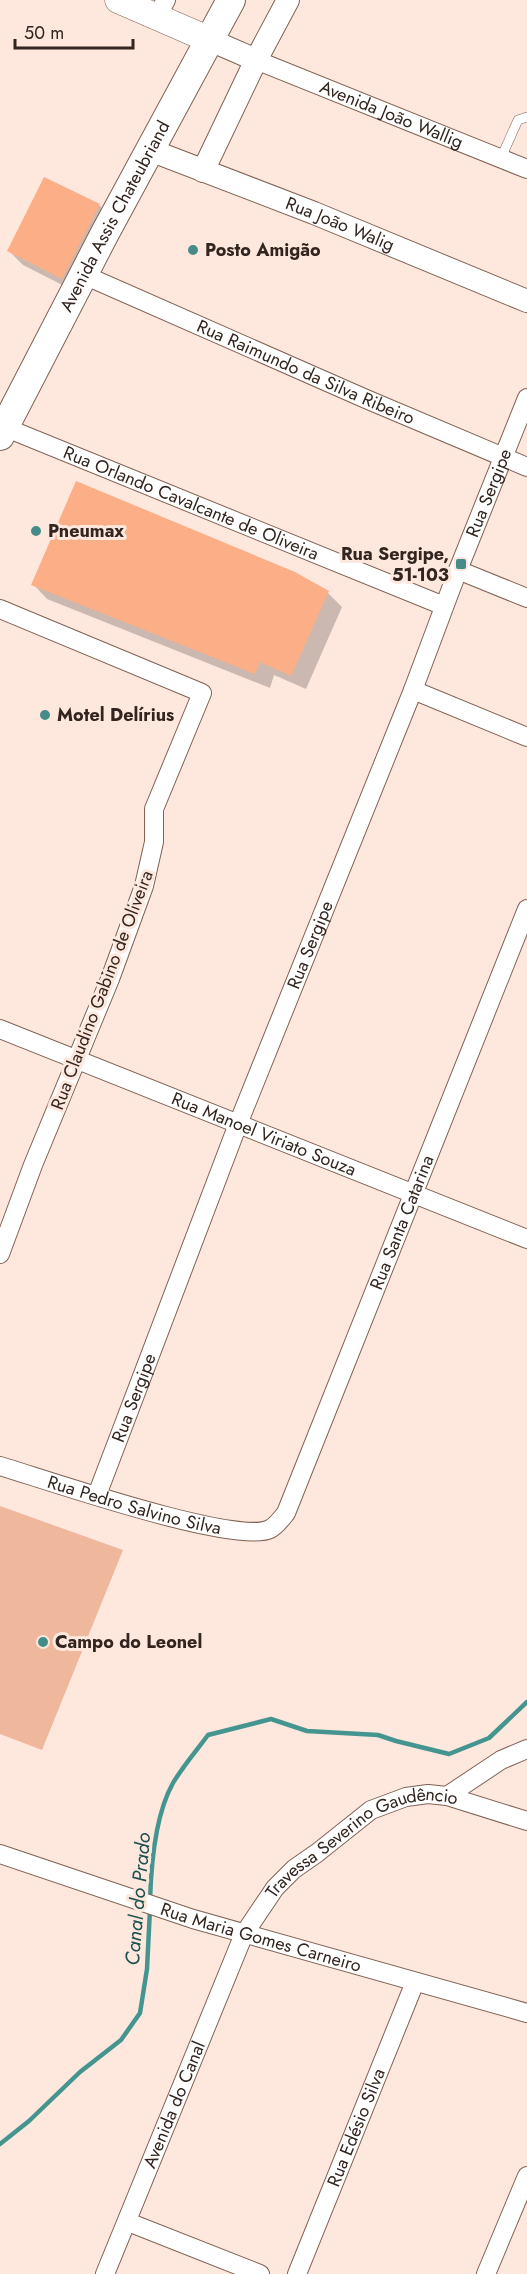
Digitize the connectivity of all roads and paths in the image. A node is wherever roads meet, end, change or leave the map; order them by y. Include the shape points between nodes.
1 (118, 0) edge
2 (231, 0) edge
3 (288, 0) edge
4 (161, 8) edge
5 (210, 40) junction
6 (256, 60) junction
7 (527, 117) edge
8 (150, 150) junction
9 (501, 158) junction
10 (527, 169) edge
11 (203, 171) junction
12 (84, 275) junction
13 (527, 301) edge
14 (527, 398) edge
15 (2, 431) edge
16 (503, 457) junction
17 (527, 467) edge
18 (458, 570) junction
19 (527, 598) edge
20 (444, 606) junction
21 (0, 609) edge
22 (413, 690) junction
23 (527, 737) edge
24 (527, 909) edge
25 (0, 1029) edge
26 (77, 1059) junction
27 (238, 1124) junction
28 (414, 1194) junction
29 (527, 1239) edge
30 (0, 1254) edge
31 (0, 1466) edge
32 (97, 1495) junction
33 (269, 1530) joint
34 (527, 1749) edge
35 (447, 1796) junction
36 (527, 1821) edge
37 (0, 1854) edge
38 (244, 1934) junction
39 (415, 1982) junction
40 (527, 2013) edge
41 (527, 2176) edge
42 (128, 2222) junction
43 (105, 2274) edge
44 (260, 2274) edge
45 (297, 2274) edge
46 (486, 2274) edge

1 - 4 main road
2 - 5 main road, Avenida Assis Chateubriand
3 - 6 street
4 - 5 main road
5 - 6 street
5 - 8 main road, Avenida Assis Chateubriand
6 - 9 street, Avenida João Wallig
6 - 11 street
7 - 9 lane via 518,120
8 - 11 street, Rua João Walig
8 - 12 main road, Avenida Assis Chateubriand
9 - 10 street, Avenida João Wallig
11 - 13 street, Rua João Walig
12 - 15 main road, Avenida Assis Chateubriand
12 - 16 street, Rua Raimundo da Silva Ribeiro
14 - 16 street, Rua Sergipe
15 - 20 street, Rua Orlando Cavalcante de Oliveira
16 - 17 street, Rua Raimundo da Silva Ribeiro
16 - 18 street, Rua Sergipe
18 - 19 street
18 - 20 street, Rua Sergipe
20 - 22 street, Rua Sergipe
21 - 26 street, Rua Claudino Gabino de Oliveira via 202,693 154,809 154,842 144,886
22 - 23 street
22 - 27 street, Rua Sergipe
24 - 28 street, Rua Santa Catarina
25 - 26 street, Rua Manoel Viriato Souza
26 - 27 street, Rua Manoel Viriato Souza
26 - 30 street, Rua Claudino Gabino de Oliveira
27 - 28 street, Rua Manoel Viriato Souza
27 - 32 street, Rua Sergipe
28 - 29 street, Rua Manoel Viriato Souza
28 - 33 street, Rua Santa Catarina via 286,1513
31 - 32 street, Rua Pedro Salvino Silva
32 - 33 street, Rua Pedro Salvino Silva via 170,1518 239,1533
34 - 35 street, Travessa Severino Gaudêncio via 501,1760
35 - 36 street
35 - 38 street, Travessa Severino Gaudêncio via 406,1797 371,1810 294,1869 275,1888
37 - 38 street, Rua Maria Gomes Carneiro
38 - 39 street, Rua Maria Gomes Carneiro
38 - 42 street, Avenida do Canal
39 - 40 street, Rua Maria Gomes Carneiro
39 - 45 street, Rua Edésio Silva
41 - 46 street
42 - 43 street, Avenida do Canal
42 - 44 street

